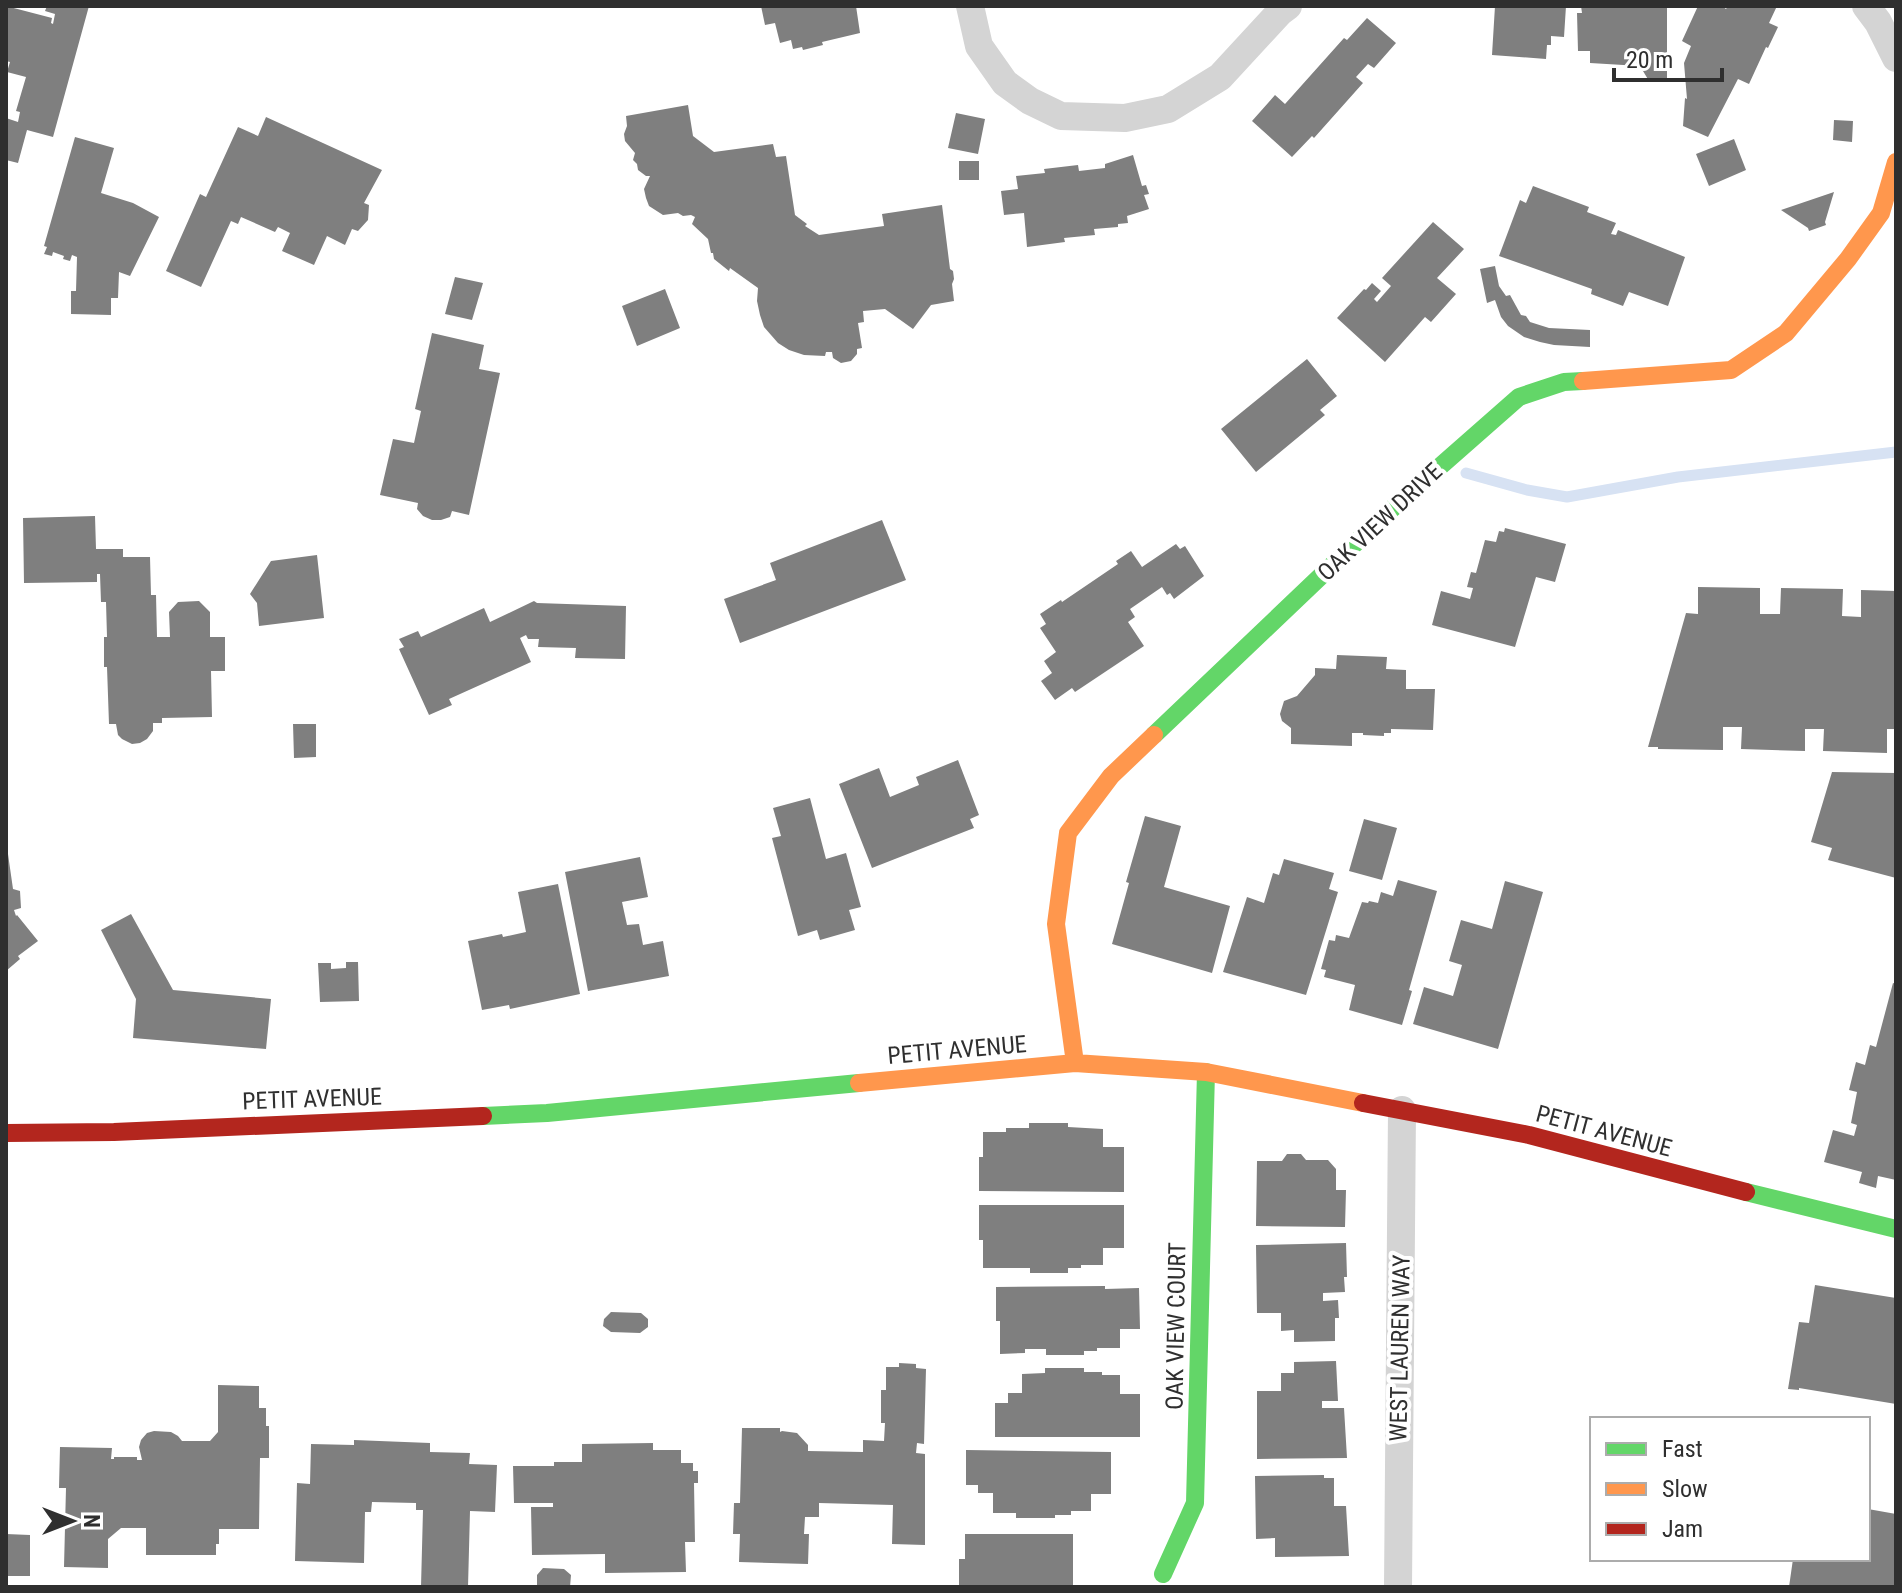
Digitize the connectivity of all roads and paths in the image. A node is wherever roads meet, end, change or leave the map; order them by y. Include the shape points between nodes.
1 (970, 6) edge
2 (1288, 6) edge
3 (1866, 6) edge
4 (1896, 58) edge
5 (1896, 162) edge
6 (1075, 1063) junction
7 (1206, 1072) junction
8 (1402, 1110) junction
9 (6, 1133) edge
10 (1896, 1229) edge
11 (1163, 1574) dead end
12 (1398, 1587) edge

1 - 2 street via 979,46 1005,83 1061,116 1125,118 1168,109 1220,77
3 - 4 street
5 - 6 street, OAK VIEW DRIVE via 1881,213 1786,333 1731,370 1564,382 1519,397 1386,514 1111,776 1068,833 1058,908
6 - 7 street, PETIT AVENUE
6 - 9 street, PETIT AVENUE via 547,1113
7 - 8 street, PETIT AVENUE
7 - 11 street, OAK VIEW COURT via 1195,1503
8 - 10 street, PETIT AVENUE via 1529,1135
8 - 12 street, WEST LAUREN WAY

